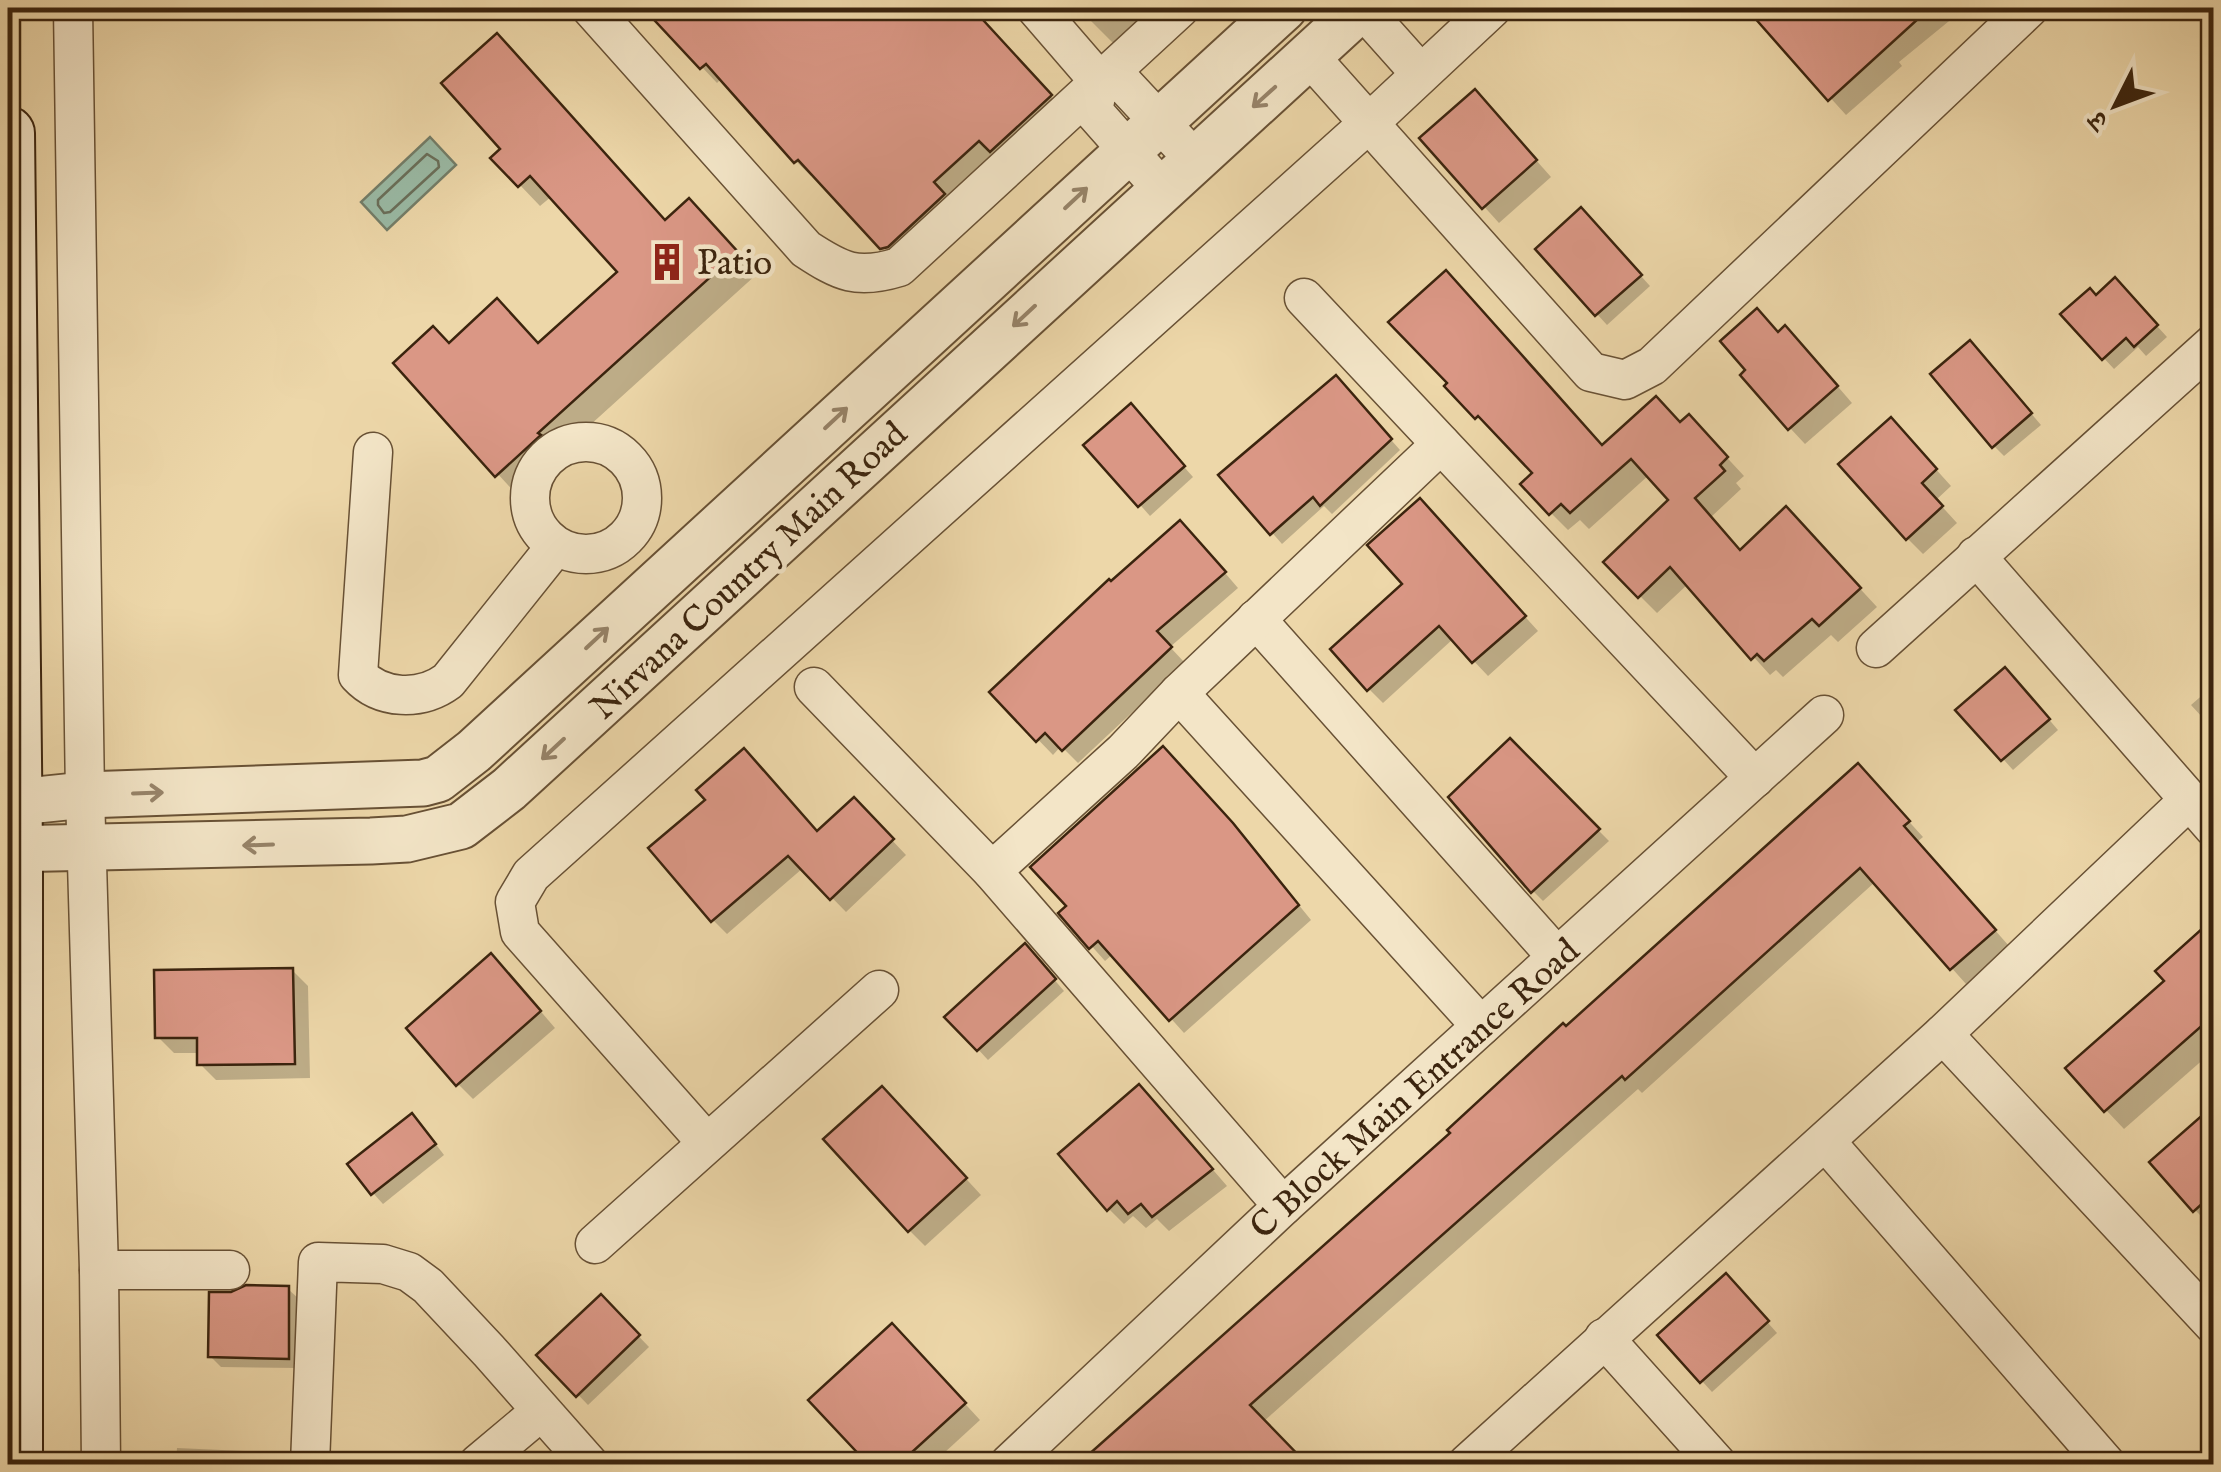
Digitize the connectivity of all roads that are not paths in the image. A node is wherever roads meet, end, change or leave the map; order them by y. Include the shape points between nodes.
1 (73, 8) edge
2 (591, 8) edge
3 (1036, 8) edge
4 (1180, 8) edge
5 (1284, 8) edge
6 (1362, 8) edge
7 (1492, 8) edge
8 (2029, 8) edge
9 (1308, 56) junction
10 (1420, 73) junction
11 (1099, 81) junction
12 (1370, 122) junction
13 (8, 132) edge
14 (1142, 137) junction
15 (1195, 160) junction
16 (1162, 189) junction
17 (1304, 298) dead end
18 (2208, 360) edge
19 (1441, 444) junction
20 (373, 452) dead end
21 (637, 520) junction
22 (556, 546) junction
23 (612, 548) junction
24 (1976, 556) junction
25 (675, 566) junction
26 (642, 596) junction
27 (1256, 620) junction
28 (1876, 648) dead end
29 (814, 687) dead end
30 (1179, 694) junction
31 (1824, 715) dead end
32 (1755, 778) junction
33 (85, 795) junction
34 (2201, 814) edge
35 (12, 826) edge
36 (89, 849) junction
37 (992, 871) junction
38 (1558, 957) junction
39 (879, 990) dead end
40 (1481, 1026) junction
41 (1943, 1034) junction
42 (1826, 1142) junction
43 (706, 1143) junction
44 (1283, 1206) junction
45 (11, 1208) edge
46 (595, 1244) dead end
47 (99, 1270) junction
48 (230, 1270) dead end
49 (11, 1280) edge
50 (2214, 1325) edge
51 (1604, 1338) junction
52 (540, 1412) junction
53 (16, 1464) edge
54 (101, 1464) edge
55 (310, 1464) edge
56 (478, 1464) edge
57 (588, 1464) edge
58 (1009, 1464) edge
59 (1466, 1464) edge
60 (1717, 1464) edge
61 (2106, 1464) edge

1 - 33 street
2 - 11 street via 806,249 840,271 873,275 899,267
3 - 11 street
4 - 11 street
5 - 14 street, Nirvana Country Main Road
6 - 9 street, Nirvana Country Main Road
6 - 10 street
7 - 10 street
8 - 12 street via 1652,366 1624,380 1591,372
9 - 12 street
9 -> 15 street, Nirvana Country Main Road
10 - 12 street
11 - 14 street via 1093,111
12 - 43 street via 531,876 515,902 520,932
13 - 35 main road
14 - 15 street
14 - 16 street
25 -> 14 street, Nirvana Country Main Road
15 - 16 street, Nirvana Country Main Road
16 -> 36 street, Nirvana Country Main Road via 509,790 462,826 371,842
17 - 19 street
18 - 24 street
19 - 27 street
19 - 32 street
20 - 22 street via 358,675 370,688 383,694 432,692 448,681
21 - 22 street via 642,487 633,466 597,442 574,443 546,459 531,488 531,510
21 - 23 street
21 - 25 street
22 - 23 street via 576,554
23 - 26 street
24 - 28 street
24 - 34 street
25 - 26 street, Nirvana Country Main Road
33 -> 26 street, Nirvana Country Main Road via 438,779
27 - 30 street
27 - 38 street
29 - 37 street
30 - 37 street
30 - 40 street
31 - 32 street, C Block Main Entrance Road
32 - 38 street, C Block Main Entrance Road
33 - 35 street, Nirvana Country Main Road
33 - 36 street
34 - 41 street
35 - 36 street, Nirvana Country Main Road
35 - 45 main road
36 - 47 street
37 - 44 street
38 - 40 street, C Block Main Entrance Road
39 - 43 street
40 - 44 street, C Block Main Entrance Road
41 - 42 street
41 - 50 street
42 - 51 street
42 - 61 street
43 - 46 street
44 - 58 street, C Block Main Entrance Road
45 - 49 main road
47 - 48 street
47 - 54 street
49 - 53 main road
51 - 59 street
51 - 60 street
52 - 55 street via 409,1272 383,1264 318,1262
52 - 56 street
52 - 57 street

